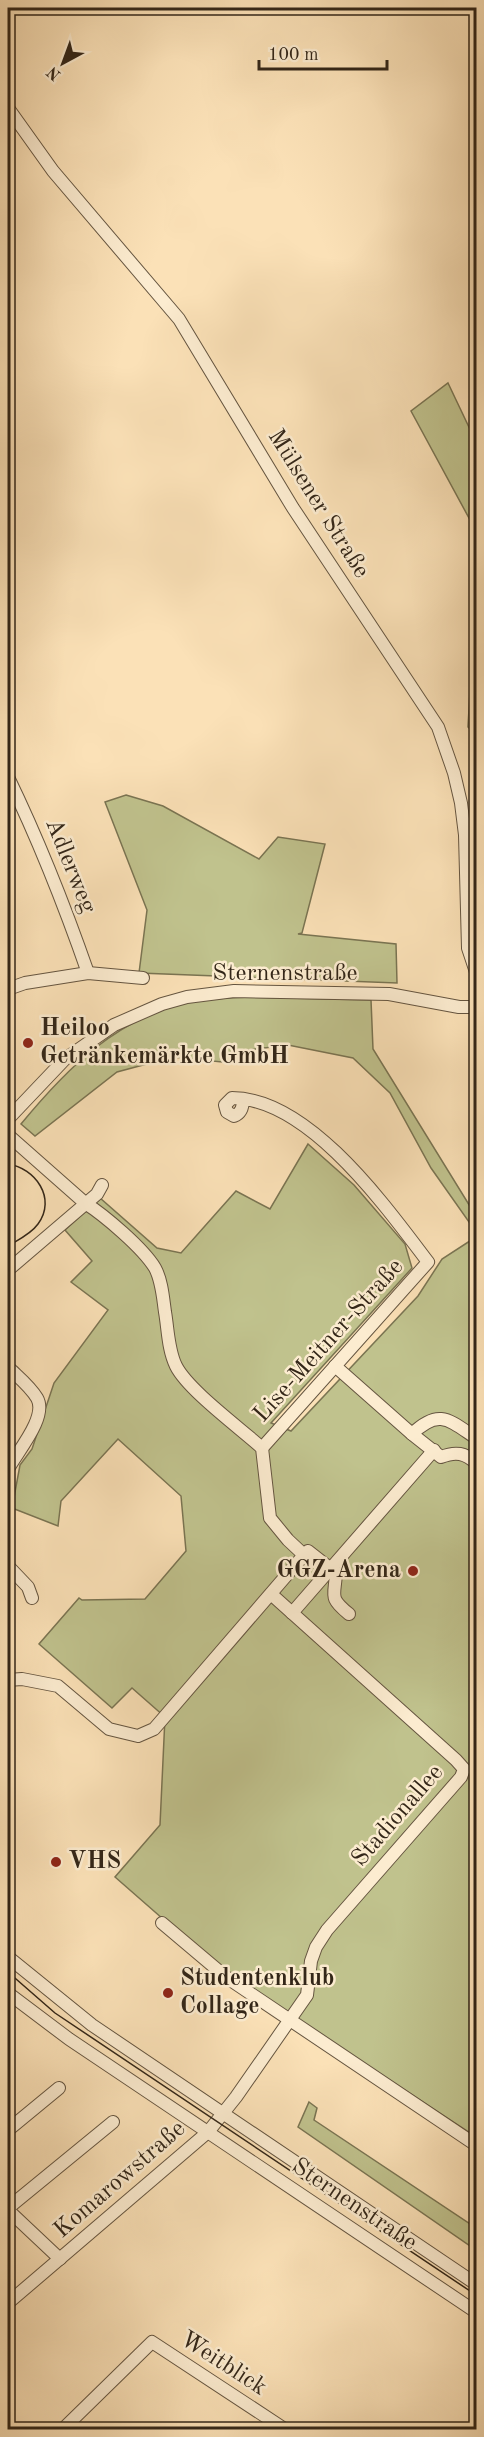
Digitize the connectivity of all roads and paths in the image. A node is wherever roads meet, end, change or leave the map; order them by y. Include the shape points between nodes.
1 (8, 108) edge
2 (8, 777) edge
3 (477, 972) edge
4 (88, 973) junction
5 (143, 978) dead end
6 (8, 989) edge
7 (477, 1007) edge
8 (243, 1099) dead end
9 (8, 1119) edge
10 (8, 1135) edge
11 (102, 1185) dead end
12 (85, 1203) junction
13 (8, 1270) edge
14 (335, 1366) junction
15 (8, 1367) edge
16 (412, 1434) junction
17 (477, 1438) edge
18 (262, 1448) junction
19 (434, 1450) junction
20 (477, 1463) edge
21 (8, 1469) edge
22 (306, 1553) junction
23 (8, 1566) edge
24 (330, 1571) junction
25 (271, 1594) junction
26 (32, 1598) dead end
27 (292, 1613) junction
28 (349, 1614) dead end
29 (8, 1680) edge
30 (162, 1923) dead end
31 (8, 1957) edge
32 (8, 1993) edge
33 (291, 2019) junction
34 (59, 2088) dead end
35 (222, 2113) junction
36 (113, 2121) dead end
37 (8, 2130) edge
38 (208, 2132) junction
39 (477, 2145) edge
40 (8, 2209) edge
41 (60, 2259) junction
42 (477, 2284) edge
43 (8, 2303) edge
44 (477, 2312) edge
45 (279, 2428) edge
46 (62, 2430) edge

1 - 3 street, Mülsener Straße via 53,171 179,319 293,508 438,727 461,803 468,948
2 - 4 street, Adlerweg via 69,918
4 - 5 street
4 - 6 street
7 - 9 street, Sternenstraße via 389,994 234,992 187,997 114,1025 65,1059
8 - 14 street, Lise-Meitner-Straße via 277,1109 331,1147 383,1202 428,1263
10 - 12 street
11 - 12 street
12 - 13 street
12 - 18 street via 155,1268 176,1367 196,1390
14 - 16 street
14 - 18 street, Lise-Meitner-Straße
15 - 21 street via 38,1399 40,1411
16 - 17 street via 427,1421 439,1418
16 - 19 street
18 - 22 street via 270,1518 288,1540
19 - 20 street via 441,1457 465,1454
19 - 24 street
22 - 24 street
22 - 25 street
23 - 26 street via 28,1587
24 - 27 street
24 - 28 street via 336,1576 335,1600
25 - 27 street, Stadionallee
25 - 29 street via 154,1729 138,1736 109,1729 58,1686
27 - 33 street, Stadionallee via 464,1769 327,1930 311,1961 307,1995
30 - 33 street via 226,1977
31 - 35 street, Sternenstraße via 92,2025
32 - 38 street, Sternenstraße
33 - 35 street
33 - 39 street
34 - 37 street
35 - 38 street
35 - 42 street, Sternenstraße
36 - 40 street, Komarowstraße
38 - 41 street, Komarowstraße
38 - 44 street, Sternenstraße
40 - 41 street, Komarowstraße
41 - 43 street, Komarowstraße
45 - 46 street, Weitblick via 152,2342

